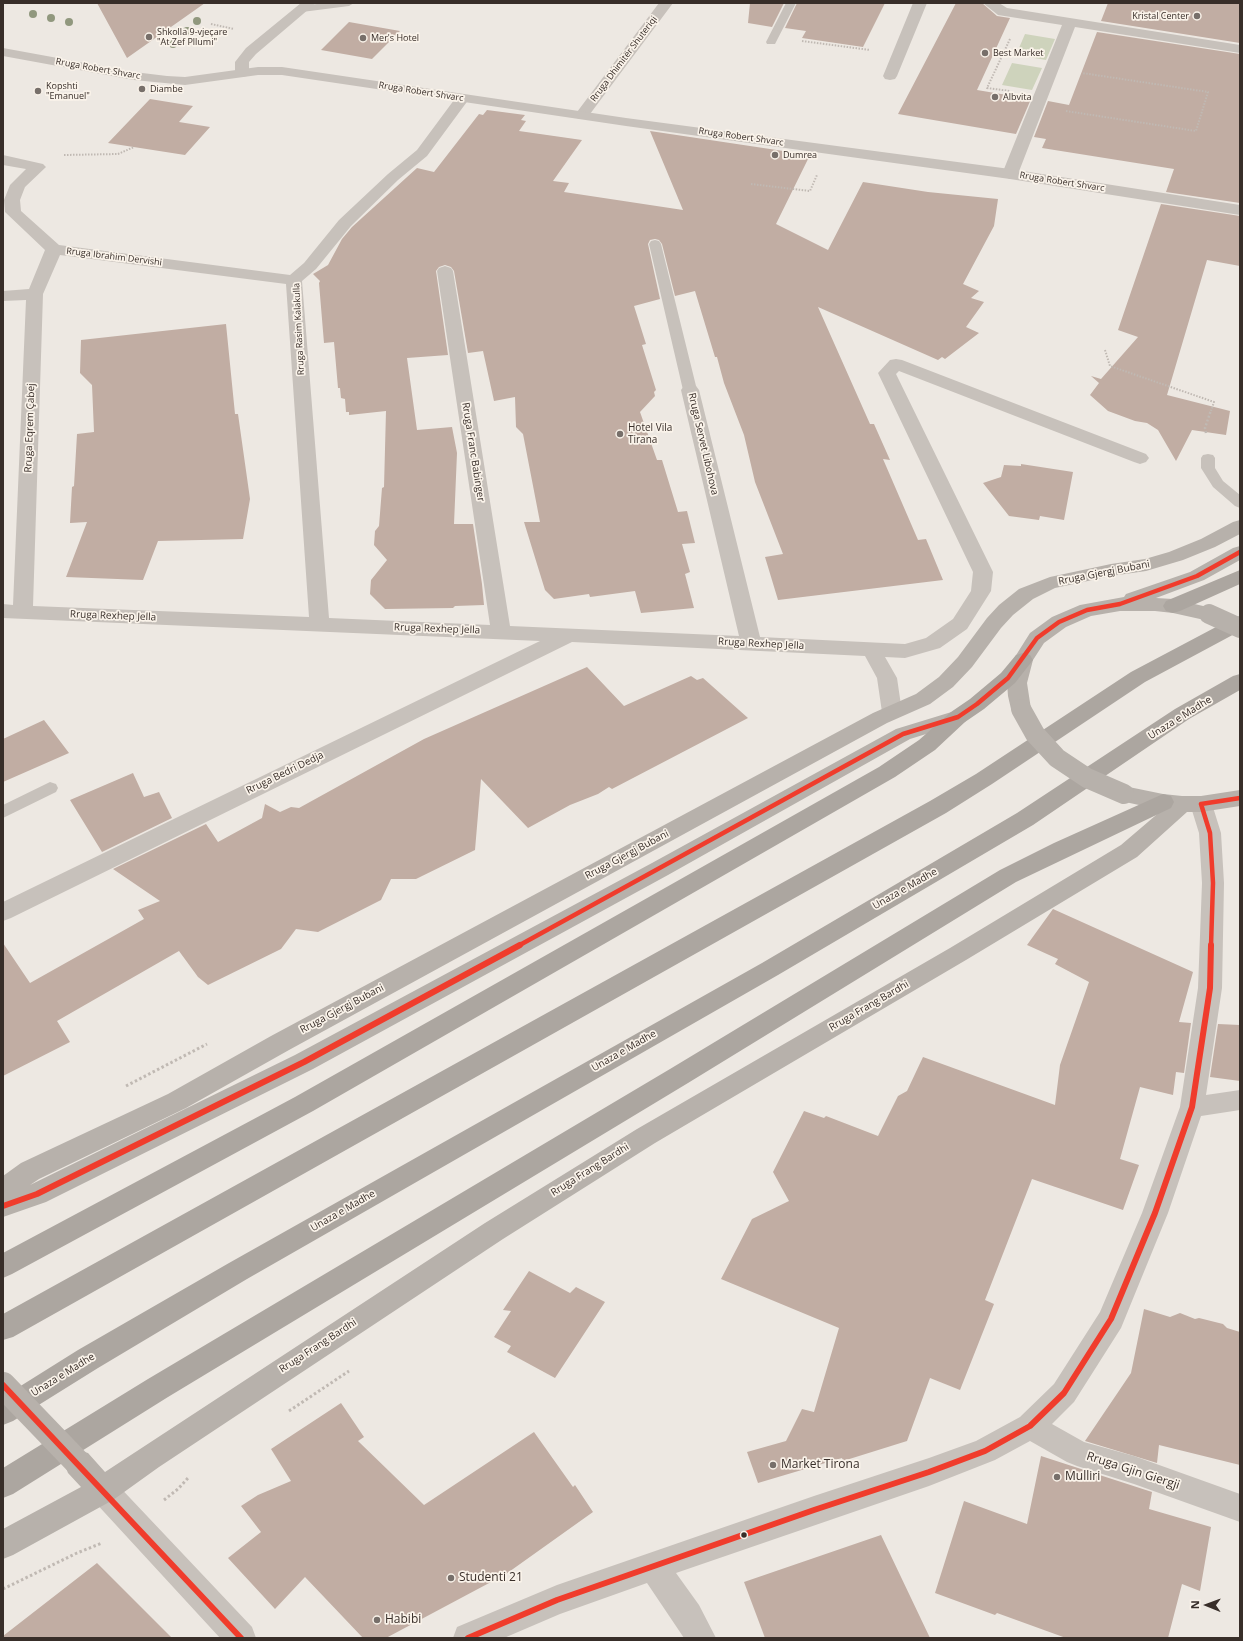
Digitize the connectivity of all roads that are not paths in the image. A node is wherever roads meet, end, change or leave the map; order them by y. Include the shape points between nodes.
1 (349, 3) edge
2 (666, 3) edge
3 (791, 3) edge
4 (920, 3) edge
5 (990, 3) edge
6 (306, 6) edge
7 (1070, 23) junction
8 (772, 40) road end
9 (1240, 49) edge
10 (3, 52) edge
11 (242, 73) junction
12 (890, 76) dead end
13 (462, 99) junction
14 (582, 115) junction
15 (3, 160) edge
16 (1010, 174) junction
17 (1240, 210) edge
18 (655, 244) dead end
19 (54, 249) junction
20 (445, 271) dead end
21 (294, 280) junction
22 (35, 294) junction
23 (3, 296) edge
24 (690, 390) joint
25 (1140, 458) dead end
26 (1208, 458) road end
27 (1240, 503) edge
28 (1240, 526) edge
29 (1240, 552) edge
30 (1240, 576) edge
31 (1120, 604) junction
32 (1173, 606) junction
33 (3, 611) edge
34 (23, 612) junction
35 (1240, 623) edge
36 (319, 624) junction
37 (1240, 628) edge
38 (501, 632) junction
39 (567, 635) junction
40 (751, 643) junction
41 (871, 650) junction
42 (1023, 660) junction
43 (1240, 681) edge
44 (892, 712) junction
45 (958, 717) junction
46 (50, 788) dead end
47 (1240, 798) edge
48 (1182, 803) junction
49 (3, 812) edge
50 (3, 912) edge
51 (1240, 1100) edge
52 (1192, 1107) junction
53 (3, 1190) edge
54 (3, 1206) edge
55 (3, 1266) edge
56 (3, 1328) edge
57 (3, 1385) edge
58 (3, 1412) edge
59 (1030, 1426) junction
60 (3, 1484) edge
61 (103, 1490) junction
62 (1240, 1508) edge
63 (3, 1545) edge
64 (654, 1567) junction
65 (241, 1638) edge
66 (468, 1638) edge
67 (701, 1638) edge

1 - 6 lane
2 - 14 street, Rruga Dhimitër Shuteriqi
3 - 8 lane
4 - 12 street
5 - 7 street via 1003,12
6 - 11 street via 251,51 242,62
7 - 9 street
7 - 16 street
10 - 11 street, Rruga Robert Shvarc via 155,79 185,81
11 - 13 street, Rruga Robert Shvarc via 282,71
13 - 14 street, Rruga Robert Shvarc
13 - 21 street, Rruga Rasim Kalakulla via 422,153 345,223 310,266
14 - 16 street, Rruga Robert Shvarc
15 - 19 street, Rruga Ibrahim Dervishi via 38,167 18,185 12,200 13,212
16 - 17 street, Rruga Robert Shvarc
18 - 24 lane, Rruga Servet Libohova
19 - 21 street, Rruga Ibrahim Dervishi
19 - 22 street, Rruga Eqrem Çabej
20 - 38 street, Rruga Franc Babinger
21 - 36 street, Rruga Rasim Kalakulla
22 - 23 street
22 - 34 street, Rruga Eqrem Çabej
24 - 40 street, Rruga Servet Libohova
25 - 41 street, Rruga Rexhep Jella via 896,364 886,373 983,572 981,591 960,624 934,643 905,651
26 - 27 lane via 1208,468 1218,484
28 - 44 main road, Rruga Gjergj Bubani via 1176,556 1146,565 1050,583 1026,594 1006,610 946,682 922,699
29 - 31 main road via 1197,576
30 - 32 highway
31 - 32 main road
31 - 42 main road via 1087,610 1059,622 1037,638
32 - 37 main road, bridge via 1209,614
33 - 34 street, Rruga Rexhep Jella
34 - 36 street, Rruga Rexhep Jella
35 - 56 highway via 1138,677 938,807
36 - 38 street, Rruga Rexhep Jella
38 - 39 street, Rruga Rexhep Jella
39 - 40 street, Rruga Rexhep Jella
39 - 50 street, Rruga Bedri Dedja
40 - 41 street, Rruga Rexhep Jella
41 - 44 street via 887,678
42 - 45 highway via 1008,678
42 - 48 main road, bridge via 1017,683 1021,709 1035,734 1057,758 1087,778 1124,794
43 - 58 highway, Unaza e Madhe via 1182,714 1025,819 770,969 238,1271
44 - 53 main road, Rruga Gjergj Bubani via 177,1101 30,1171
45 - 54 main road via 903,734 304,1062 37,1194
45 - 55 highway via 927,745 887,772 304,1104
46 - 49 lane
47 - 48 main road
48 - 52 street via 1210,833 1213,891 1210,988
48 - 60 highway via 1108,829 1008,876
48 - 61 main road, Rruga Frang Bardhi via 1129,851 646,1136 494,1231
51 - 52 street
52 - 59 street via 1155,1213 1111,1319 1064,1392
57 - 61 main road, bridge
59 - 62 street, Rruga Gjin Giergji via 1078,1453
59 - 64 street via 985,1451
61 - 63 main road, Rruga Frang Bardhi
61 - 65 street
64 - 66 street via 557,1600
64 - 67 street

